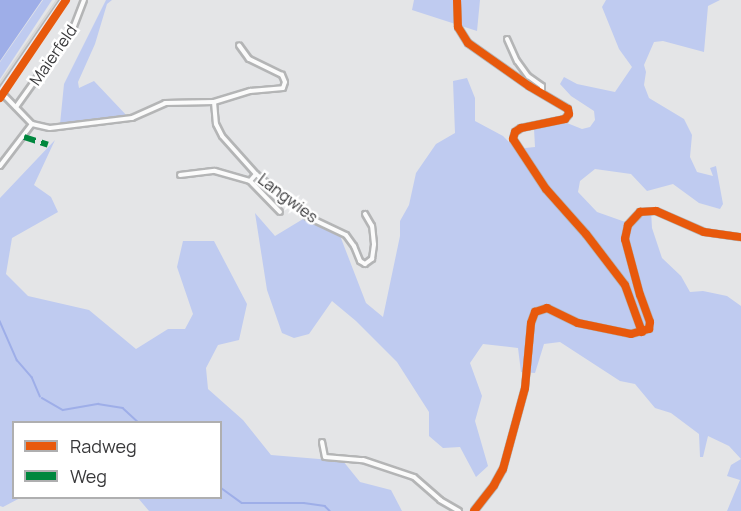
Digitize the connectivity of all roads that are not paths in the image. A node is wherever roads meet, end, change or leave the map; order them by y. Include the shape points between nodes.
1 (62, 0) edge
2 (84, 0) edge
3 (458, 0) edge
4 (507, 39) dead end
5 (239, 45) dead end
6 (0, 91) edge
7 (542, 93) junction
8 (214, 102) junction
9 (16, 107) junction
10 (32, 124) junction
11 (0, 166) edge
12 (256, 174) junction
13 (180, 175) dead end
14 (250, 181) junction
15 (280, 212) dead end
16 (365, 214) dead end
17 (741, 237) edge
18 (642, 332) junction
19 (322, 442) dead end
20 (459, 511) edge
21 (474, 511) edge

1 - 6 main road
2 - 9 street, Maierfeld via 74,26
3 - 7 street via 458,27 465,40
4 - 7 street via 517,62 542,87
5 - 8 street via 253,62 282,75 285,84 279,90 255,90
6 - 9 street
7 - 18 street via 565,105 569,116 519,129 514,141 546,189 625,285
8 - 10 street via 170,102 136,117 44,128
8 - 12 street, Langwies via 216,124 222,136
9 - 10 street
10 - 11 street
12 - 14 street
12 - 16 street, Langwies via 308,216 346,235 365,264 372,259 374,244 373,230
13 - 14 street via 215,171
14 - 15 street
17 - 18 street via 704,232 652,210 634,217 625,240 650,322 649,329
18 - 21 street via 631,334 578,323 548,308 535,312 525,388 503,469
19 - 20 street via 325,457 363,460 414,477

